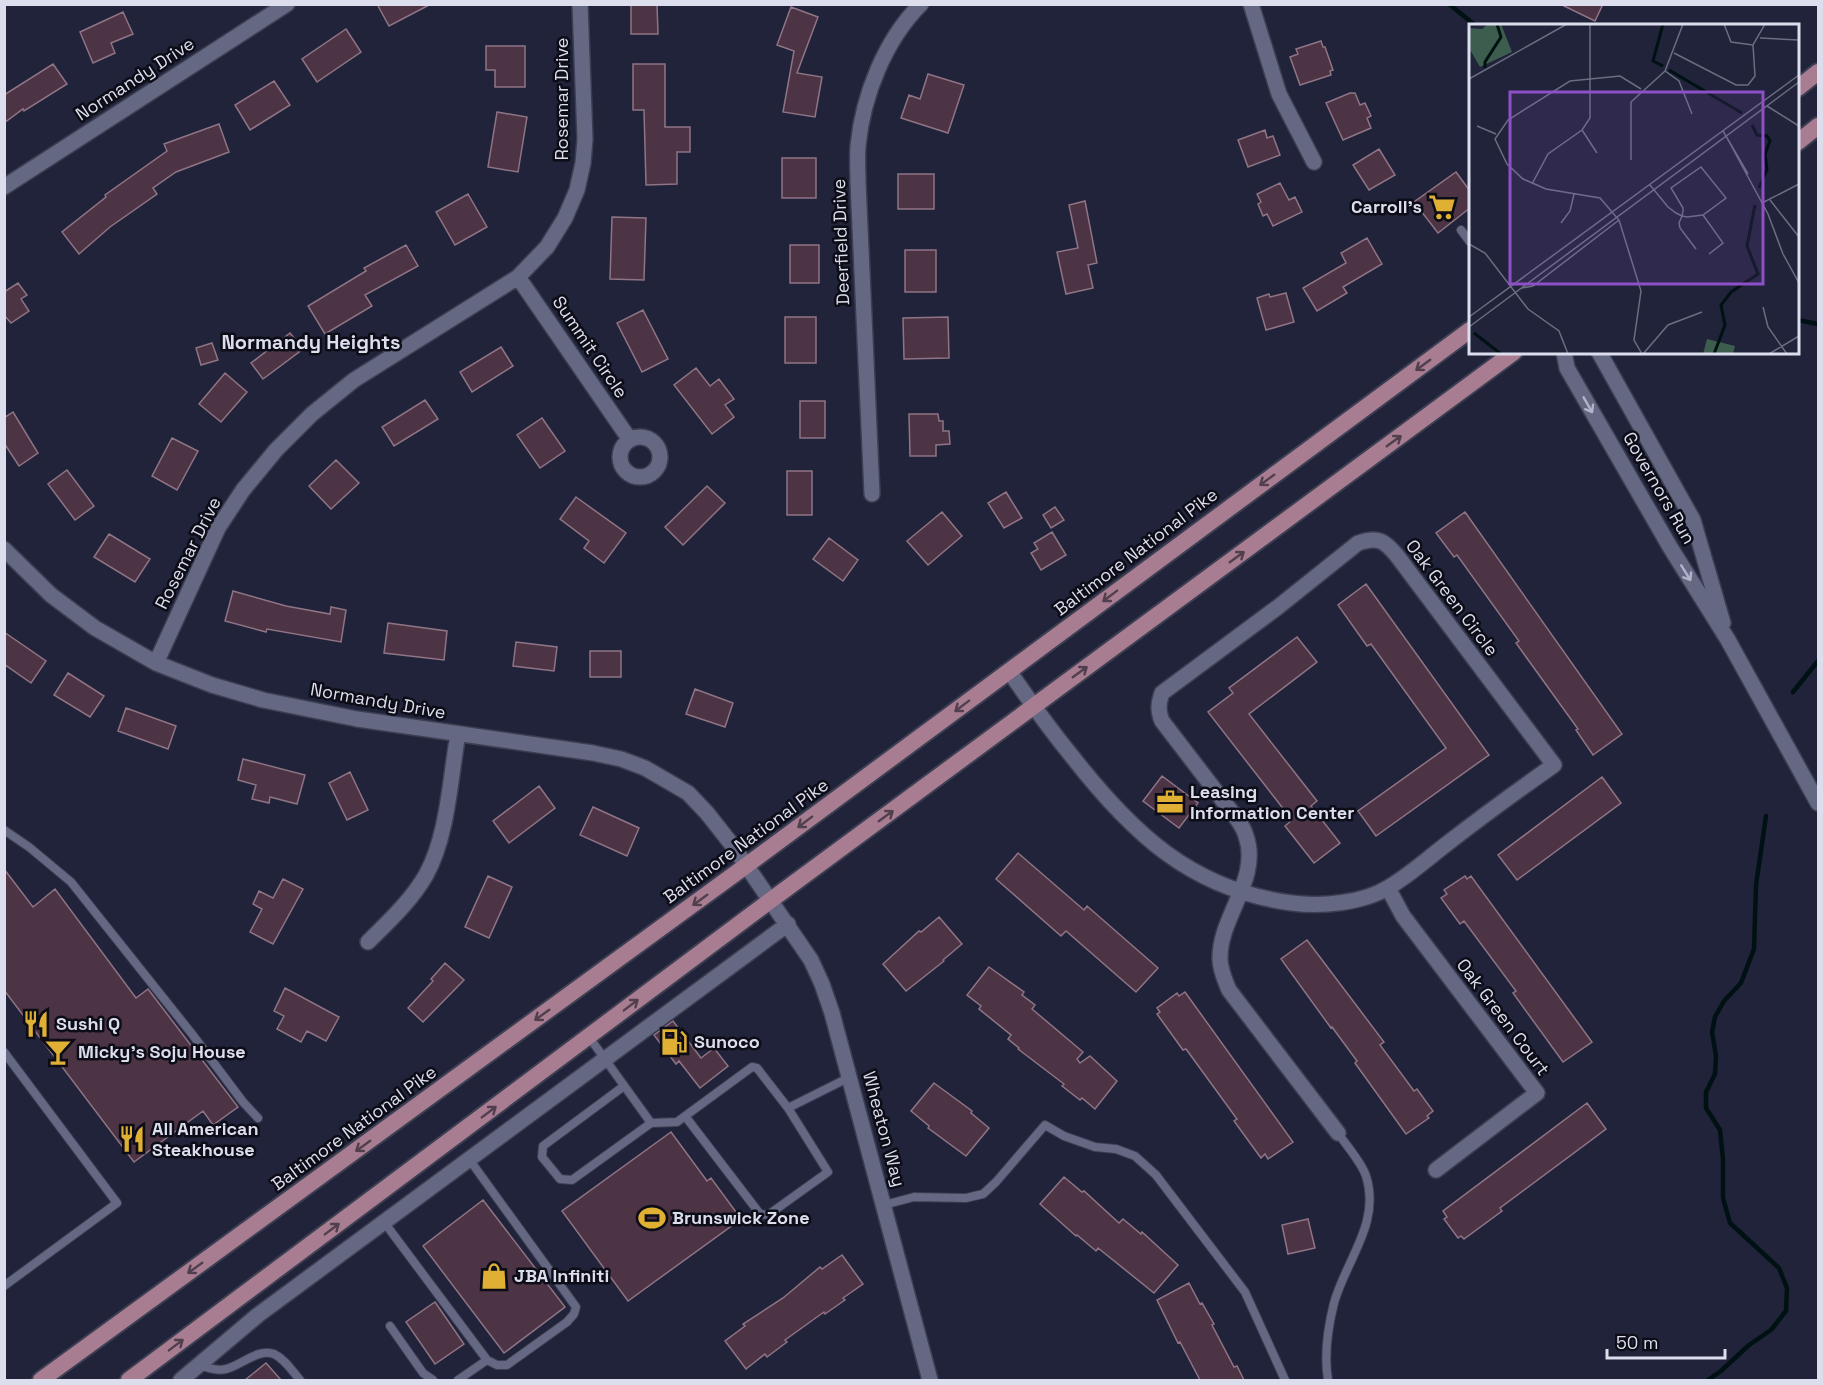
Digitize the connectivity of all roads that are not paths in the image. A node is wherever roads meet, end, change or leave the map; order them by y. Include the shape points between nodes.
1 (287, 4) edge
2 (580, 4) edge
3 (921, 4) edge
4 (1251, 4) edge
5 (1818, 72) edge
6 (1799, 86) edge
7 (1818, 126) edge
8 (1799, 140) edge
9 (1314, 162) dead end
10 (4, 187) edge
11 (1461, 230) dead end
12 (1469, 241) edge
13 (518, 277) junction
14 (1469, 331) edge
15 (1511, 354) edge
16 (1564, 354) edge
17 (1600, 354) edge
18 (630, 440) dead end
19 (872, 494) dead end
20 (4, 549) edge
21 (1728, 640) junction
22 (156, 663) junction
23 (1009, 671) junction
24 (1033, 707) junction
25 (458, 734) junction
26 (1818, 803) edge
27 (4, 830) edge
28 (747, 865) junction
29 (1388, 888) junction
30 (1242, 891) junction
31 (771, 900) junction
32 (788, 924) junction
33 (368, 942) dead end
34 (589, 1037) junction
35 (4, 1052) edge
36 (604, 1059) junction
37 (850, 1077) junction
38 (624, 1086) junction
39 (788, 1108) junction
40 (685, 1116) junction
41 (258, 1118) dead end
42 (651, 1122) junction
43 (1338, 1133) joint
44 (469, 1160) junction
45 (1436, 1170) dead end
46 (884, 1205) junction
47 (384, 1222) junction
48 (4, 1286) edge
49 (390, 1326) dead end
50 (487, 1360) junction
51 (199, 1365) junction
52 (41, 1380) edge
53 (129, 1380) edge
54 (181, 1380) edge
55 (300, 1380) edge
56 (433, 1380) edge
57 (458, 1380) edge
58 (930, 1380) edge
59 (1285, 1380) edge
60 (1328, 1380) edge

1 - 10 street, Normandy Drive
2 - 13 street, Rosemar Drive via 585,139 577,190 547,248
3 - 19 street, Deerfield Drive via 896,36 875,76 858,146
4 - 9 street via 1279,94
5 - 6 main road
7 - 8 main road
11 - 12 lane
13 - 18 street, Summit Circle
13 - 22 street, Rosemar Drive via 354,380 276,450 218,528
14 -> 23 main road, Baltimore National Pike
24 -> 15 main road
16 -> 21 street, Governors Run via 1566,368
17 - 21 street, Governors Run via 1693,520
20 - 22 street, Normandy Drive via 51,596 95,628
21 - 26 street, Governors Run
22 - 25 street, Normandy Drive via 263,700
23 - 24 street, Oak Green Circle
23 -> 28 main road, Baltimore National Pike
24 - 30 street, Oak Green Circle via 1092,782 1140,833 1194,872
31 -> 24 main road
25 - 28 street, Normandy Drive via 593,753 645,768 688,793
25 - 33 street via 435,856 408,901
27 - 41 lane via 71,882
28 - 31 street, Normandy Drive
28 -> 52 main road, Baltimore National Pike
29 - 30 street, Oak Green Circle via 1342,903 1306,905
29 - 30 street, Oak Green Circle via 1554,765 1392,550 1386,543 1368,540 1358,543 1171,685 1158,702 1162,722 1246,834 1249,859
29 - 45 street, Oak Green Court via 1403,916 1537,1093
30 - 43 street via 1221,946 1224,978 1229,990
31 - 32 street, Wheaton Way
34 -> 31 main road
32 - 36 street
32 - 37 street, Wheaton Way via 822,984
34 - 36 lane
53 -> 34 main road
35 - 48 lane via 117,1203
36 - 38 lane
36 - 44 street
37 - 39 lane
37 - 46 street, Wheaton Way
38 - 42 lane
38 - 42 lane via 543,1146 542,1157 560,1179 572,1180
39 - 40 lane via 757,1068 752,1067
39 - 40 lane via 828,1172 764,1216
40 - 42 lane via 677,1122
43 - 60 lane via 1366,1174 1370,1198 1368,1220 1335,1301 1327,1349
44 - 47 street
44 - 50 lane via 576,1306 567,1322 507,1365
46 - 58 street, Wheaton Way
46 - 59 lane via 914,1197 966,1198 982,1194 1045,1125 1095,1147 1135,1156 1156,1175 1245,1292
47 - 50 lane
47 - 51 street via 258,1315
49 - 56 lane
50 - 57 lane
51 - 54 street
51 - 55 lane via 225,1369 264,1352 282,1359

